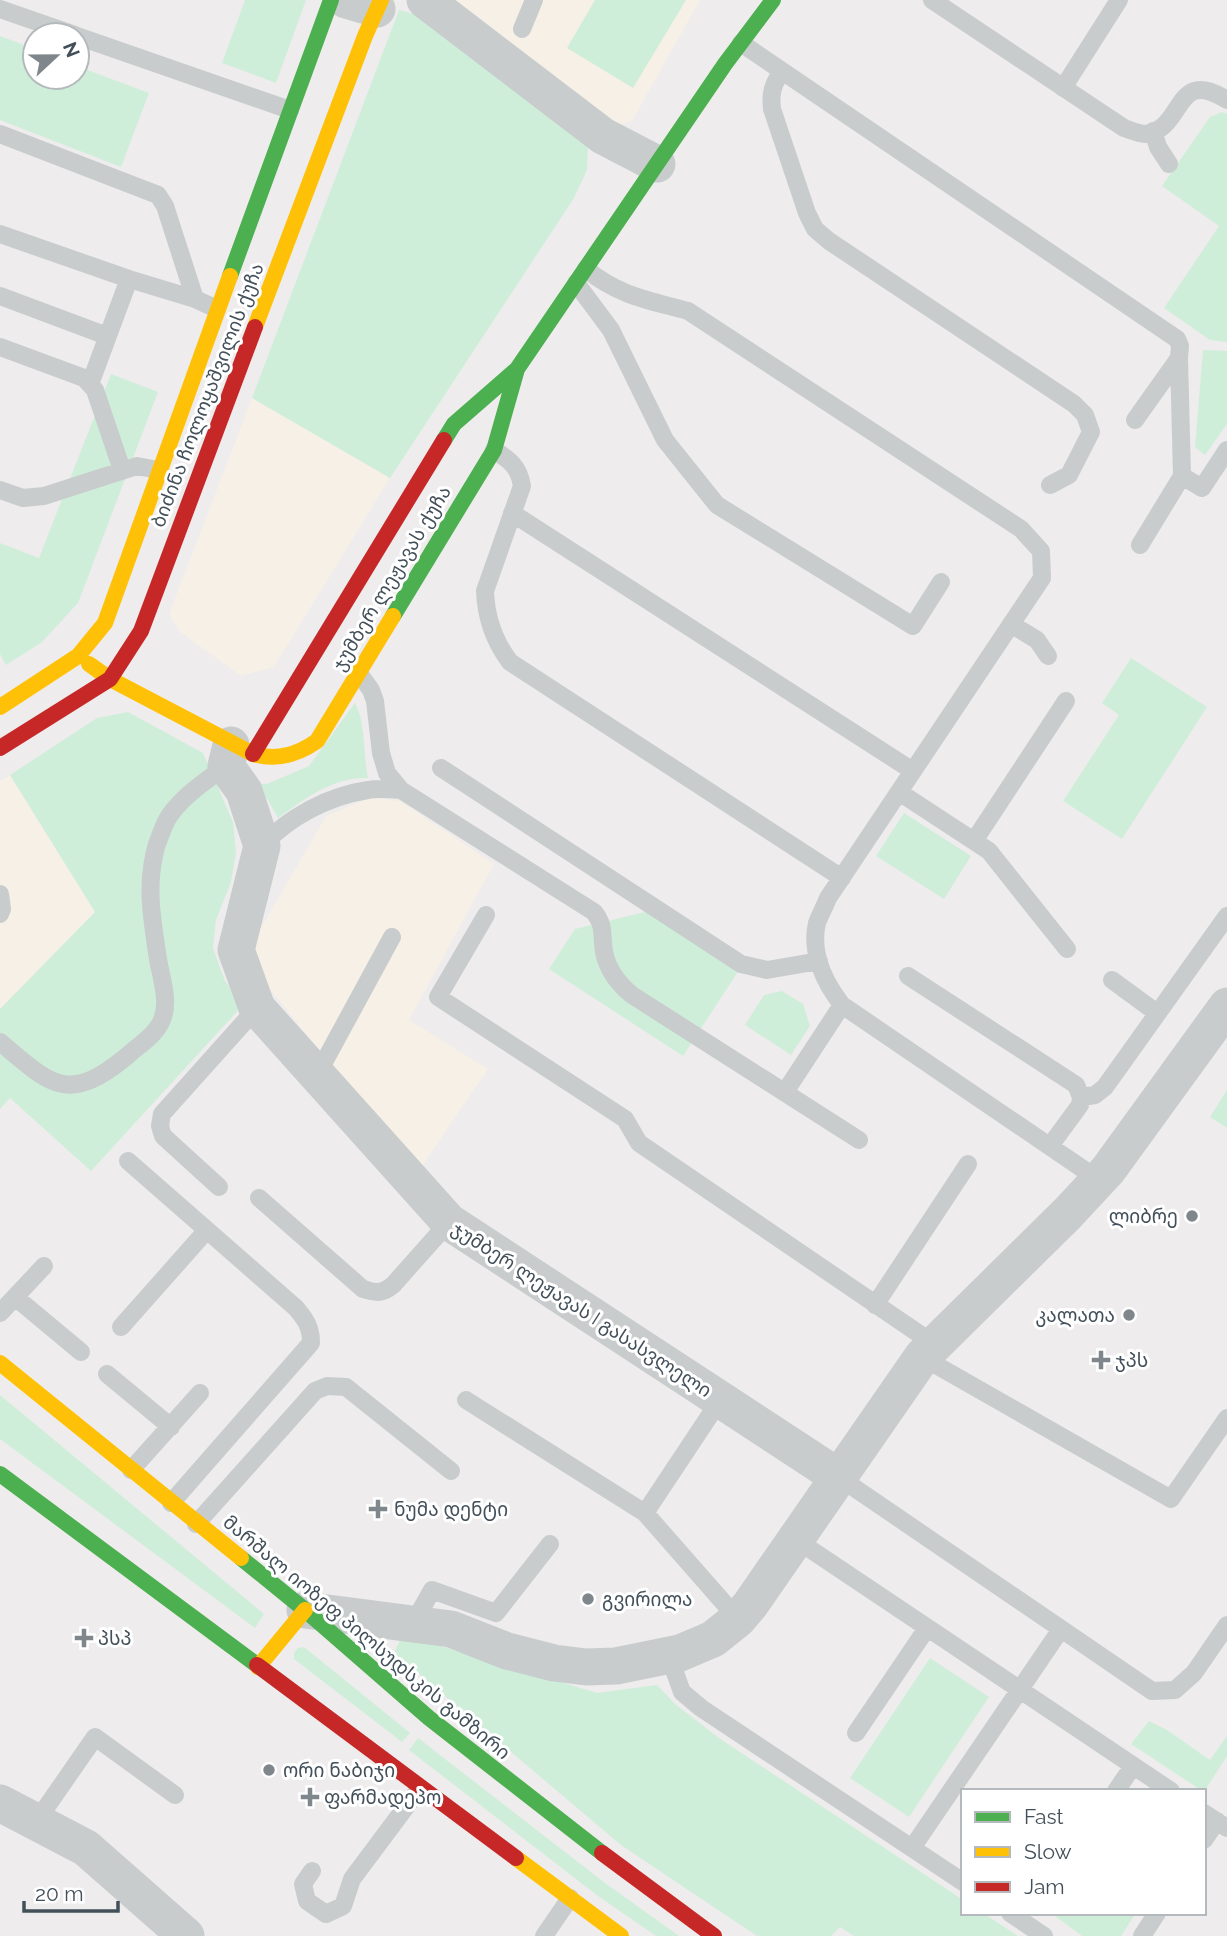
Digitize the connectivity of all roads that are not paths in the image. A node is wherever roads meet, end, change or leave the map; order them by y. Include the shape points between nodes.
1 (331, 0) edge
2 (425, 0) edge
3 (534, 0) edge
4 (773, 0) edge
5 (932, 0) edge
6 (1119, 0) edge
7 (368, 3) edge
8 (0, 9) edge
9 (35, 21) edge
10 (522, 29) dead end
11 (91, 40) edge
12 (741, 43) junction
13 (782, 71) junction
14 (1063, 88) junction
15 (1227, 100) edge
16 (290, 110) junction
17 (1153, 131) junction
18 (0, 134) edge
19 (657, 164) junction
20 (1169, 164) dead end
21 (264, 181) junction
22 (304, 198) junction
23 (0, 234) edge
24 (581, 276) junction
25 (129, 279) junction
26 (0, 296) edge
27 (195, 299) junction
28 (217, 309) junction
29 (107, 335) junction
30 (0, 347) edge
31 (1179, 358) junction
32 (517, 369) junction
33 (194, 372) junction
34 (234, 383) junction
35 (90, 384) junction
36 (1135, 420) dead end
37 (494, 450) junction
38 (1227, 450) edge
39 (122, 470) junction
40 (158, 470) junction
41 (1182, 476) junction
42 (1050, 485) dead end
43 (0, 490) edge
44 (512, 513) junction
45 (1140, 545) dead end
46 (941, 582) dead end
47 (1011, 624) junction
48 (78, 656) junction
49 (1048, 656) dead end
50 (358, 673) junction
51 (110, 679) junction
52 (1066, 701) dead end
53 (0, 707) edge
54 (0, 748) edge
55 (237, 755) junction
56 (441, 768) dead end
57 (913, 771) junction
58 (401, 790) junction
59 (899, 792) junction
60 (974, 841) junction
61 (262, 846) junction
62 (842, 878) junction
63 (0, 894) edge
64 (0, 914) edge
65 (486, 915) dead end
66 (1227, 916) edge
67 (392, 937) dead end
68 (1068, 949) dead end
69 (819, 961) junction
70 (908, 976) dead end
71 (1112, 980) dead end
72 (842, 1005) junction
73 (1227, 1006) edge
74 (257, 1008) junction
75 (1157, 1013) junction
76 (0, 1042) edge
77 (317, 1075) junction
78 (785, 1092) junction
79 (1081, 1097) junction
80 (859, 1140) dead end
81 (1050, 1146) junction
82 (128, 1161) dead end
83 (968, 1164) dead end
84 (1099, 1180) junction
85 (219, 1187) dead end
86 (259, 1198) dead end
87 (449, 1222) junction
88 (207, 1230) junction
89 (44, 1266) dead end
90 (15, 1297) junction
91 (875, 1305) junction
92 (0, 1313) edge
93 (121, 1327) dead end
94 (928, 1350) junction
95 (81, 1352) dead end
96 (0, 1363) edge
97 (107, 1374) dead end
98 (200, 1393) dead end
99 (466, 1400) dead end
100 (720, 1400) junction
101 (1227, 1418) edge
102 (171, 1427) junction
103 (131, 1471) junction
104 (451, 1471) dead end
105 (0, 1474) edge
106 (837, 1476) junction
107 (171, 1503) junction
108 (645, 1513) junction
109 (196, 1524) junction
110 (795, 1539) junction
111 (550, 1544) dead end
112 (305, 1610) junction
113 (738, 1619) junction
114 (413, 1624) junction
115 (1227, 1625) edge
116 (927, 1628) junction
117 (1061, 1629) junction
118 (669, 1656) junction
119 (258, 1667) junction
120 (1020, 1690) junction
121 (856, 1733) dead end
122 (1133, 1766) junction
123 (420, 1788) junction
124 (1117, 1789) edge
125 (1168, 1789) edge
126 (175, 1795) dead end
127 (0, 1803) edge
128 (1216, 1821) edge
129 (36, 1822) junction
130 (1206, 1837) edge
131 (912, 1848) junction
132 (312, 1871) dead end
133 (961, 1881) edge
134 (570, 1898) junction
135 (1013, 1915) edge
136 (1156, 1915) edge
137 (611, 1933) edge
138 (186, 1936) edge
139 (544, 1936) edge
140 (714, 1936) edge
141 (1044, 1936) edge
142 (1142, 1936) edge

1 - 16 street, ბიძინა ჩოლოყაშვილის ქუჩა
2 - 19 street via 603,136
3 - 10 lane
4 - 12 street, ჯუმბერ ლეჟავას ქუჩა
5 - 14 lane
6 - 14 lane
7 - 22 street, ბიძინა ჩოლოყაშვილის ქუჩა
8 - 9 lane
11 - 16 lane
12 - 13 lane
12 - 19 street, ჯუმბერ ლეჟავას ქუჩა
13 - 31 lane via 1177,339
13 - 42 lane via 773,84 772,109 815,229 1086,415 1091,432 1069,475
14 - 17 lane via 1124,128 1144,134
15 - 17 lane via 1210,89 1195,90 1185,95 1164,126
16 - 21 street, ბიძინა ჩოლოყაშვილის ქუჩა
17 - 20 lane
18 - 27 lane via 158,195
19 - 24 street, ჯუმბერ ლეჟავას ქუჩა
21 - 22 street
21 - 28 street, ბიძინა ჩოლოყაშვილის ქუჩა
22 - 34 street, ბიძინა ჩოლოყაშვილის ქუჩა
23 - 25 lane
24 - 32 street, ჯუმბერ ლეჟავას ქუჩა
24 - 46 lane via 665,440 717,505 913,625
24 - 47 lane via 688,311 1021,529 1041,551 1042,578
25 - 27 lane
25 - 29 lane
26 - 29 lane
27 - 28 lane
28 - 33 street, ბიძინა ჩოლოყაშვილის ქუჩა
29 - 35 lane
30 - 35 lane
31 - 36 lane
31 - 41 lane
32 - 37 street, ჯუმბერ ლეჟავას ქუჩა
32 - 55 street, ჯუმბერ ლეჟავას ქუჩა via 454,424
33 - 34 street
33 - 40 street, ბიძინა ჩოლოყაშვილის ქუჩა
34 - 51 street, ბიძინა ჩოლოყაშვილის ქუჩა via 141,631
35 - 39 lane
37 - 44 lane via 520,472 522,486
37 - 50 street, ჯუმბერ ლეჟავას ქუჩა
38 - 41 lane via 1202,488
39 - 40 lane via 137,466
39 - 43 lane via 44,496 23,498
40 - 48 street, ბიძინა ჩოლოყაშვილის ქუჩა via 105,623
41 - 45 lane
44 - 57 lane
44 - 62 lane via 485,591 494,634 510,662
47 - 49 lane via 1037,640
47 - 57 lane
48 - 51 street, ჯუმბერ ლეჟავას ქუჩა
48 - 53 street, ბიძინა ჩოლოყაშვილის ქუჩა
50 - 55 street, ჯუმბერ ლეჟავას ქუჩა via 317,741 303,751 269,759
50 - 58 lane via 375,701 387,773
51 - 54 street, ბიძინა ჩოლოყაშვილის ქუჩა
51 - 55 street, ჯუმბერ ლეჟავას ქუჩა
52 - 60 lane
55 - 61 street
55 - 76 lane via 170,815 154,855 149,903 165,1000 163,1018 153,1034 109,1070 74,1084 57,1084 41,1076
56 - 69 lane via 741,964 767,970
57 - 59 lane
58 - 61 lane via 369,789 334,800 279,827
58 - 78 lane via 594,912 604,931 605,957 624,988
59 - 60 lane
59 - 62 lane
60 - 68 lane via 989,851
61 - 74 street, ჯუმბერ ლეჟავას I გასასვლელი via 236,950
62 - 69 lane via 817,924
63 - 64 lane
65 - 91 lane via 438,997 625,1119 639,1143
66 - 75 lane
67 - 77 lane
69 - 72 lane via 828,987
70 - 79 lane via 1065,1076
71 - 75 lane
72 - 78 lane
72 - 81 lane
73 - 84 street
74 - 77 street, ჯუმბერ ლეჟავას I გასასვლელი
74 - 85 lane via 162,1114 163,1136
75 - 79 lane via 1105,1087
77 - 87 street, ჯუმბერ ლეჟავას I გასასვლელი
78 - 80 lane
79 - 81 lane
81 - 84 lane
82 - 88 lane
83 - 91 lane
84 - 94 street
86 - 87 lane via 363,1289 376,1293 393,1284
87 - 100 street, ჯუმბერ ლეჟავას I გასასვლელი
88 - 93 lane
88 - 107 lane via 296,1308 307,1321 311,1343
89 - 90 lane
90 - 92 lane
90 - 95 lane
91 - 94 lane
94 - 101 lane via 1171,1499
94 - 106 street
96 - 103 street, მარშალ იოზეფ პილსუდსკის გამზირი
97 - 102 lane
98 - 102 lane
99 - 108 lane
100 - 106 street, ჯუმბერ ლეჟავას I გასასვლელი
100 - 108 lane
102 - 103 lane
103 - 107 street, მარშალ იოზეფ პილსუდსკის გამზირი
104 - 109 lane via 345,1387 327,1386 315,1391
105 - 119 street
106 - 110 street
106 - 117 lane
107 - 109 street, მარშალ იოზეფ პილსუდსკის გამზირი
108 - 113 lane
109 - 112 street, მარშალ იოზეფ პილსუდსკის გამზირი
110 - 113 street
110 - 116 lane
111 - 114 lane via 496,1613 432,1590
112 - 114 street
112 - 119 street
112 - 140 street, მარშალ იოზეფ პილსუდსკის გამზირი via 543,1809
113 - 118 street via 713,1639
114 - 118 street via 451,1629 507,1651 586,1667
115 - 117 lane via 1194,1673 1175,1690 1152,1691
116 - 120 lane
116 - 121 lane
117 - 120 lane
118 - 131 lane via 682,1692 701,1708
119 - 123 street
120 - 122 lane
120 - 131 lane
122 - 124 lane
122 - 125 lane
123 - 132 lane via 352,1879 342,1906 327,1914 307,1901 303,1884
123 - 134 street
126 - 129 lane via 95,1737
127 - 129 street
128 - 130 lane
129 - 138 street via 86,1848
131 - 133 lane
134 - 137 street
134 - 139 lane
135 - 141 lane
136 - 142 lane

